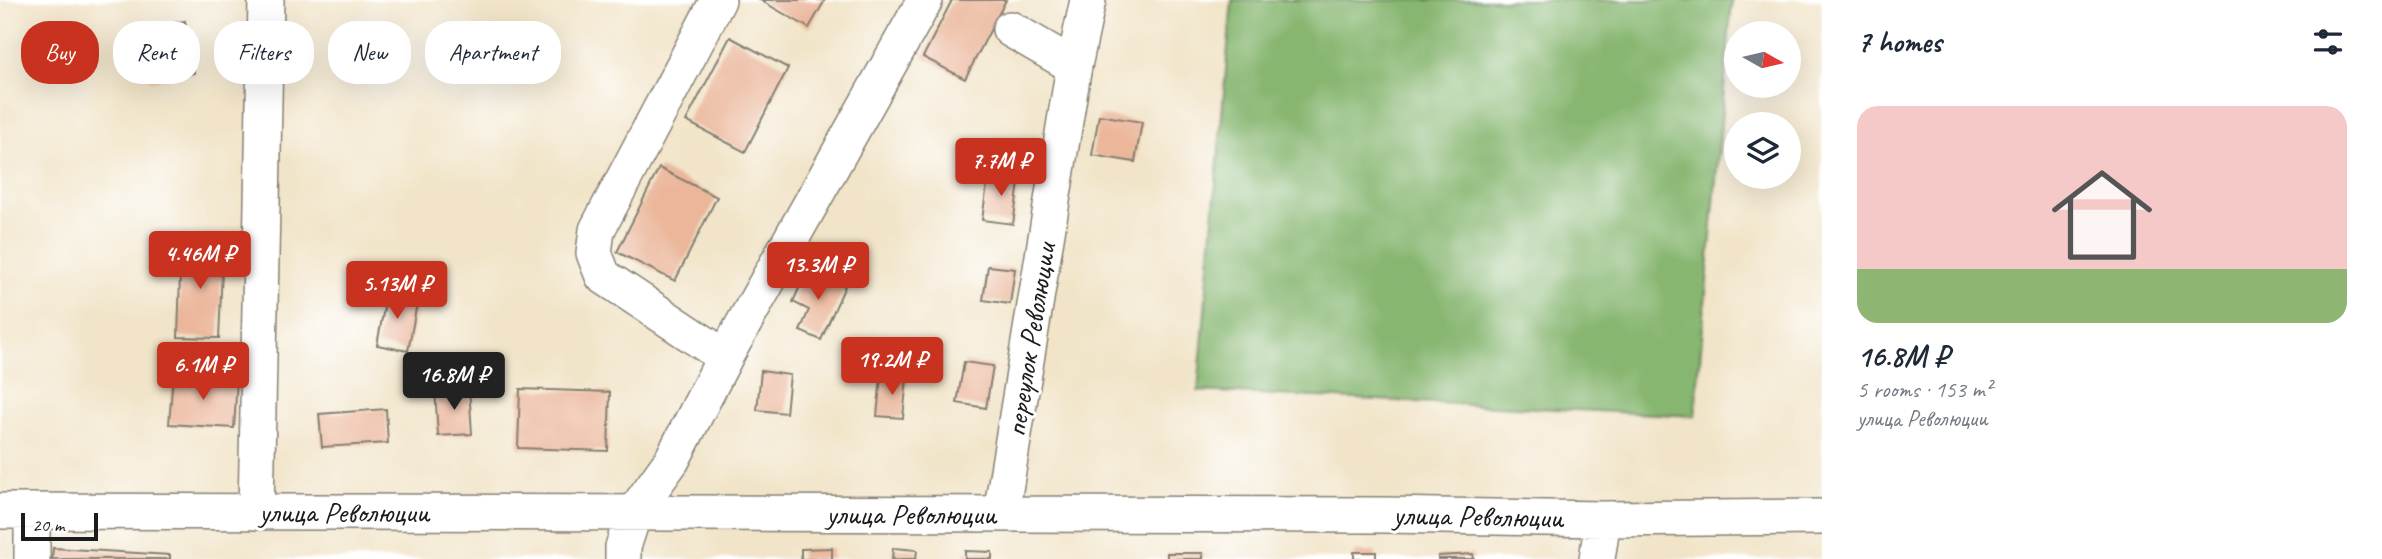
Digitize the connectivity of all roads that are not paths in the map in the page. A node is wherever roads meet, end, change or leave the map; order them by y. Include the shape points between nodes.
1 (266, 0) edge
2 (718, 0) edge
3 (925, 0) edge
4 (1088, 0) edge
5 (1010, 29) dead end
6 (1074, 66) junction
7 (725, 357) junction
8 (16, 511) edge
9 (256, 512) junction
10 (634, 513) junction
11 (1001, 514) junction
12 (1822, 517) edge
13 (1603, 519) junction
14 (32, 559) edge
15 (623, 559) edge
16 (1597, 559) edge

1 - 9 street
2 - 7 street via 597,230 594,253 603,276
3 - 7 street
4 - 6 street, переулок Революции
5 - 6 street
6 - 11 street, переулок Революции
7 - 10 street via 672,460
8 - 9 street, улица Революции
8 - 14 street
9 - 10 street, улица Революции
10 - 11 street, улица Революции
10 - 15 street
11 - 13 street, улица Революции
12 - 13 street, улица Революции
13 - 16 street

